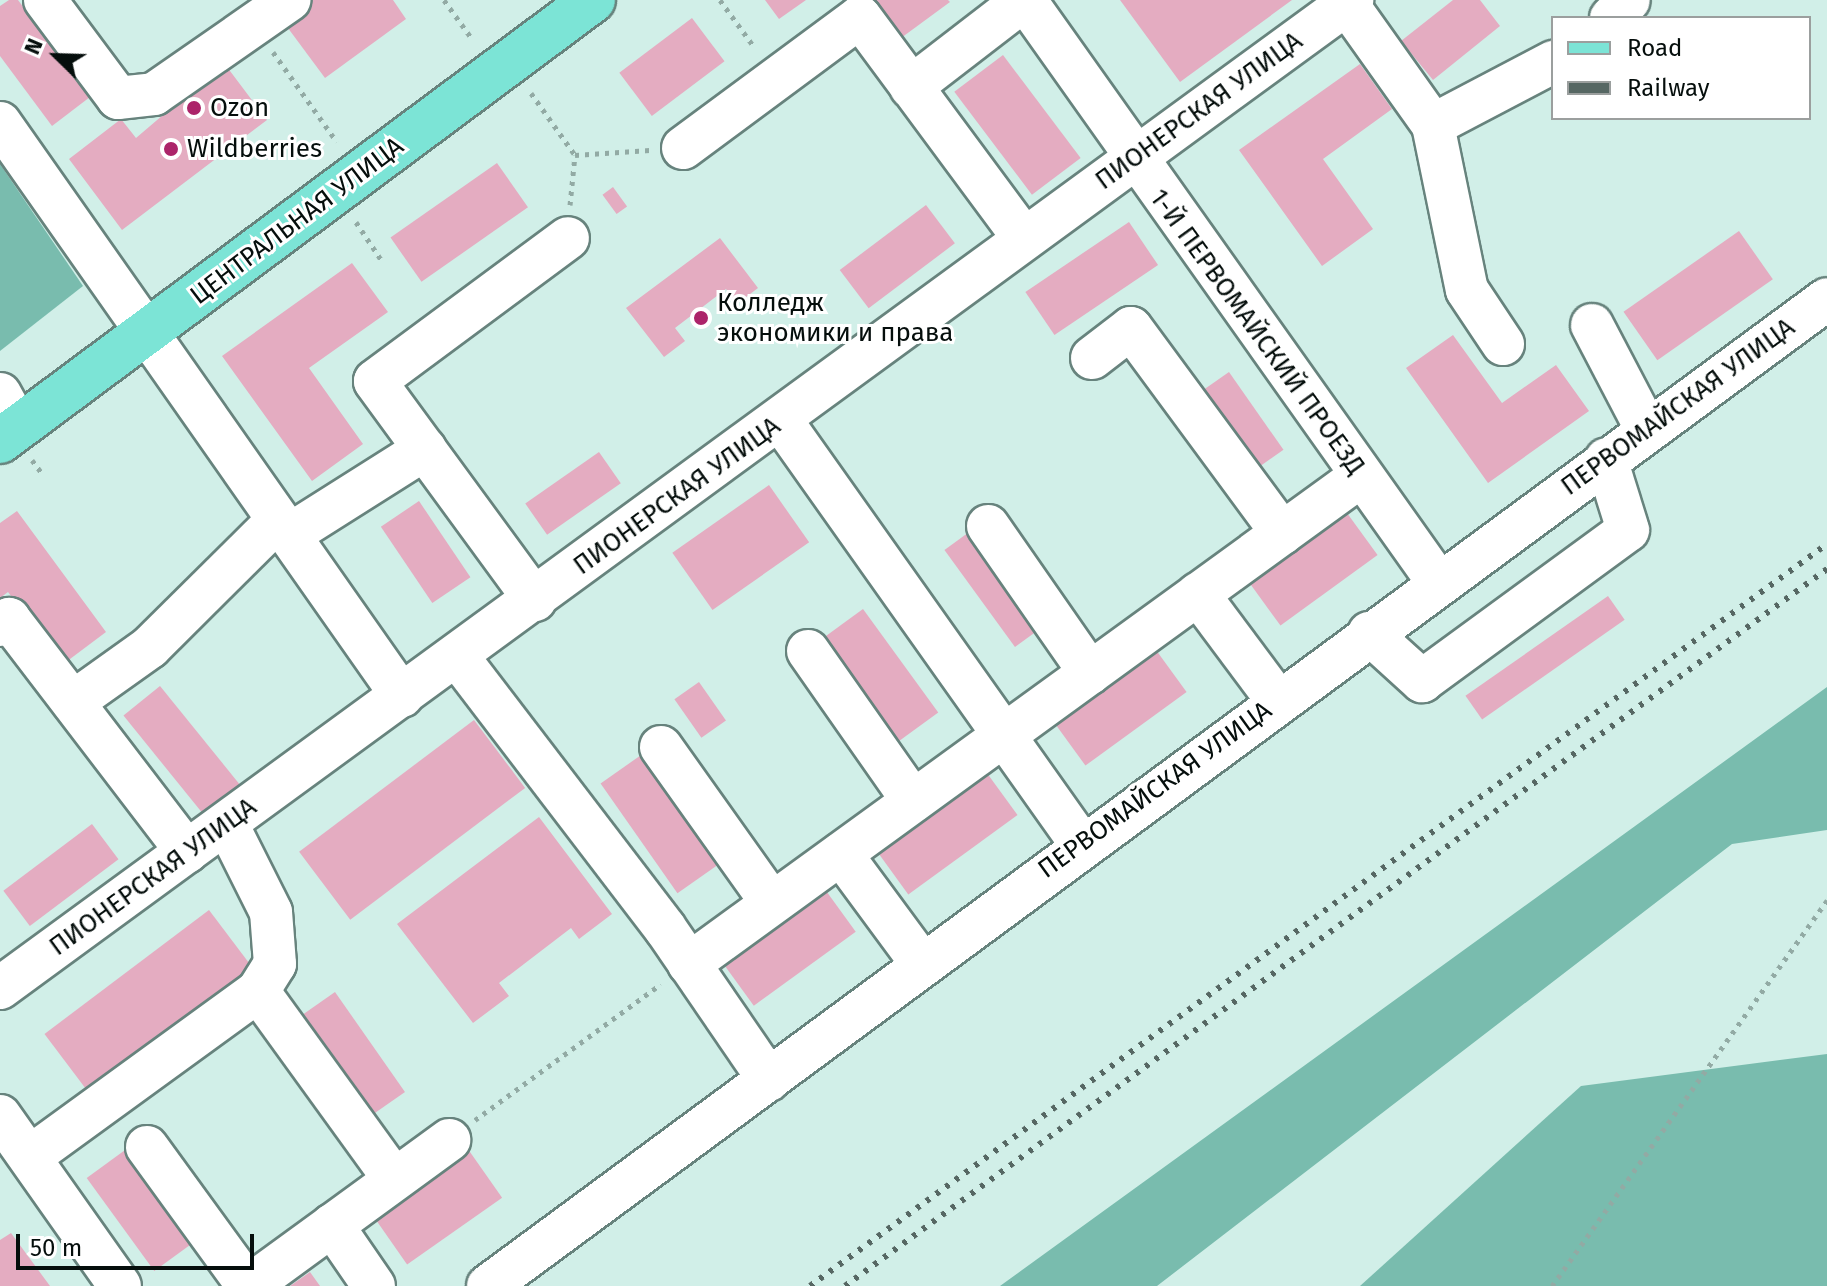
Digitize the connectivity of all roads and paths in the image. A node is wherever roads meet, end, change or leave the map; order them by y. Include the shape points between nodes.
1 (45, 0) edge
2 (289, 0) edge
3 (444, 0) edge
4 (593, 0) edge
5 (720, 0) edge
6 (1025, 0) edge
7 (1629, 0) edge
8 (1349, 2) edge
9 (1613, 16) edge
10 (254, 25) junction
11 (473, 40) dead end
12 (1551, 63) edge
13 (777, 78) junction
14 (911, 87) junction
15 (528, 89) dead end
16 (0, 123) edge
17 (1433, 125) junction
18 (337, 142) dead end
19 (683, 148) joint
20 (575, 155) junction
21 (1132, 160) junction
22 (353, 218) dead end
23 (568, 238) joint
24 (1024, 239) junction
25 (382, 261) dead end
26 (1827, 299) edge
27 (1592, 325) dead end
28 (148, 333) junction
29 (1503, 344) dead end
30 (1092, 358) dead end
31 (780, 419) junction
32 (6, 421) edge
33 (1647, 430) junction
34 (425, 449) junction
35 (1606, 459) junction
36 (1361, 476) junction
37 (988, 526) dead end
38 (284, 528) junction
39 (1282, 533) junction
40 (1438, 582) junction
41 (1198, 594) junction
42 (535, 600) junction
43 (0, 625) edge
44 (1369, 633) junction
45 (808, 651) dead end
46 (457, 656) junction
47 (1090, 673) junction
48 (402, 696) junction
49 (1277, 700) junction
50 (73, 702) junction
51 (1004, 735) junction
52 (661, 747) dead end
53 (913, 801) junction
54 (227, 824) junction
55 (1081, 844) junction
56 (187, 852) junction
57 (841, 854) junction
58 (1827, 900) edge
59 (772, 903) junction
60 (689, 964) junction
61 (922, 964) junction
62 (0, 988) edge
63 (258, 991) junction
64 (769, 1080) junction
65 (0, 1116) edge
66 (449, 1140) joint
67 (147, 1147) dead end
68 (31, 1156) junction
69 (394, 1179) junction
70 (332, 1225) junction
71 (120, 1286) edge
72 (249, 1286) edge
73 (374, 1286) edge
74 (488, 1286) edge
75 (1552, 1286) edge

1 - 10 street via 118,98 154,94
2 - 10 street
3 - 11 path
4 - 28 main road, ЦЕНТРАЛЬНАЯ УЛИЦА
5 - 13 path
6 - 14 street
6 - 21 street, 1-Й ПЕРВОМАЙСКИЙ ПРОЕЗД
7 - 9 street
8 - 17 street
8 - 21 street, ПИОНЕРСКАЯ УЛИЦА
10 - 18 path
12 - 17 street
13 - 14 street via 860,17
13 - 19 street
14 - 24 street
15 - 20 path
16 - 28 street
17 - 29 street via 1467,290
19 - 20 path
20 - 23 path
21 - 24 street, ПИОНЕРСКАЯ УЛИЦА
21 - 36 street, 1-Й ПЕРВОМАЙСКИЙ ПРОЕЗД
22 - 25 path
23 - 34 street via 375,381
24 - 31 street, ПИОНЕРСКАЯ УЛИЦА
26 - 33 street, ПЕРВОМАЙСКАЯ УЛИЦА
27 - 33 street
28 - 32 main road, ЦЕНТРАЛЬНАЯ УЛИЦА
28 - 38 street
30 - 39 street via 1131,328
31 - 42 street, ПИОНЕРСКАЯ УЛИЦА
31 - 51 street
33 - 35 street, ПЕРВОМАЙСКАЯ УЛИЦА
34 - 38 street
34 - 42 street
35 - 40 street, ПЕРВОМАЙСКАЯ УЛИЦА
35 - 44 street via 1628,530 1422,681
36 - 39 street
36 - 40 street, 1-Й ПЕРВОМАЙСКИЙ ПРОЕЗД
37 - 47 street
38 - 48 street
38 - 50 street via 150,647
39 - 41 street
40 - 44 street, ПЕРВОМАЙСКАЯ УЛИЦА
41 - 47 street
41 - 49 street
42 - 46 street, ПИОНЕРСКАЯ УЛИЦА
43 - 50 street via 9,619
44 - 49 street, ПЕРВОМАЙСКАЯ УЛИЦА
45 - 53 street
46 - 48 street, ПИОНЕРСКАЯ УЛИЦА
46 - 60 street
47 - 51 street
48 - 54 street, ПИОНЕРСКАЯ УЛИЦА
49 - 55 street, ПЕРВОМАЙСКАЯ УЛИЦА
50 - 56 street
51 - 53 street
51 - 55 street
52 - 59 street
53 - 57 street
54 - 56 street, ПИОНЕРСКАЯ УЛИЦА
54 - 63 street via 277,936 275,964
55 - 61 street, ПЕРВОМАЙСКАЯ УЛИЦА
56 - 62 street, ПИОНЕРСКАЯ УЛИЦА
57 - 59 street
57 - 61 street
58 - 75 path
59 - 60 street
60 - 64 street
60 - 66 path
61 - 64 street, ПЕРВОМАЙСКАЯ УЛИЦА
63 - 68 street
63 - 69 street
64 - 74 street, ПЕРВОМАЙСКАЯ УЛИЦА
65 - 68 street
66 - 69 street
67 - 72 street
68 - 71 street
69 - 70 street
70 - 72 street
70 - 73 street

